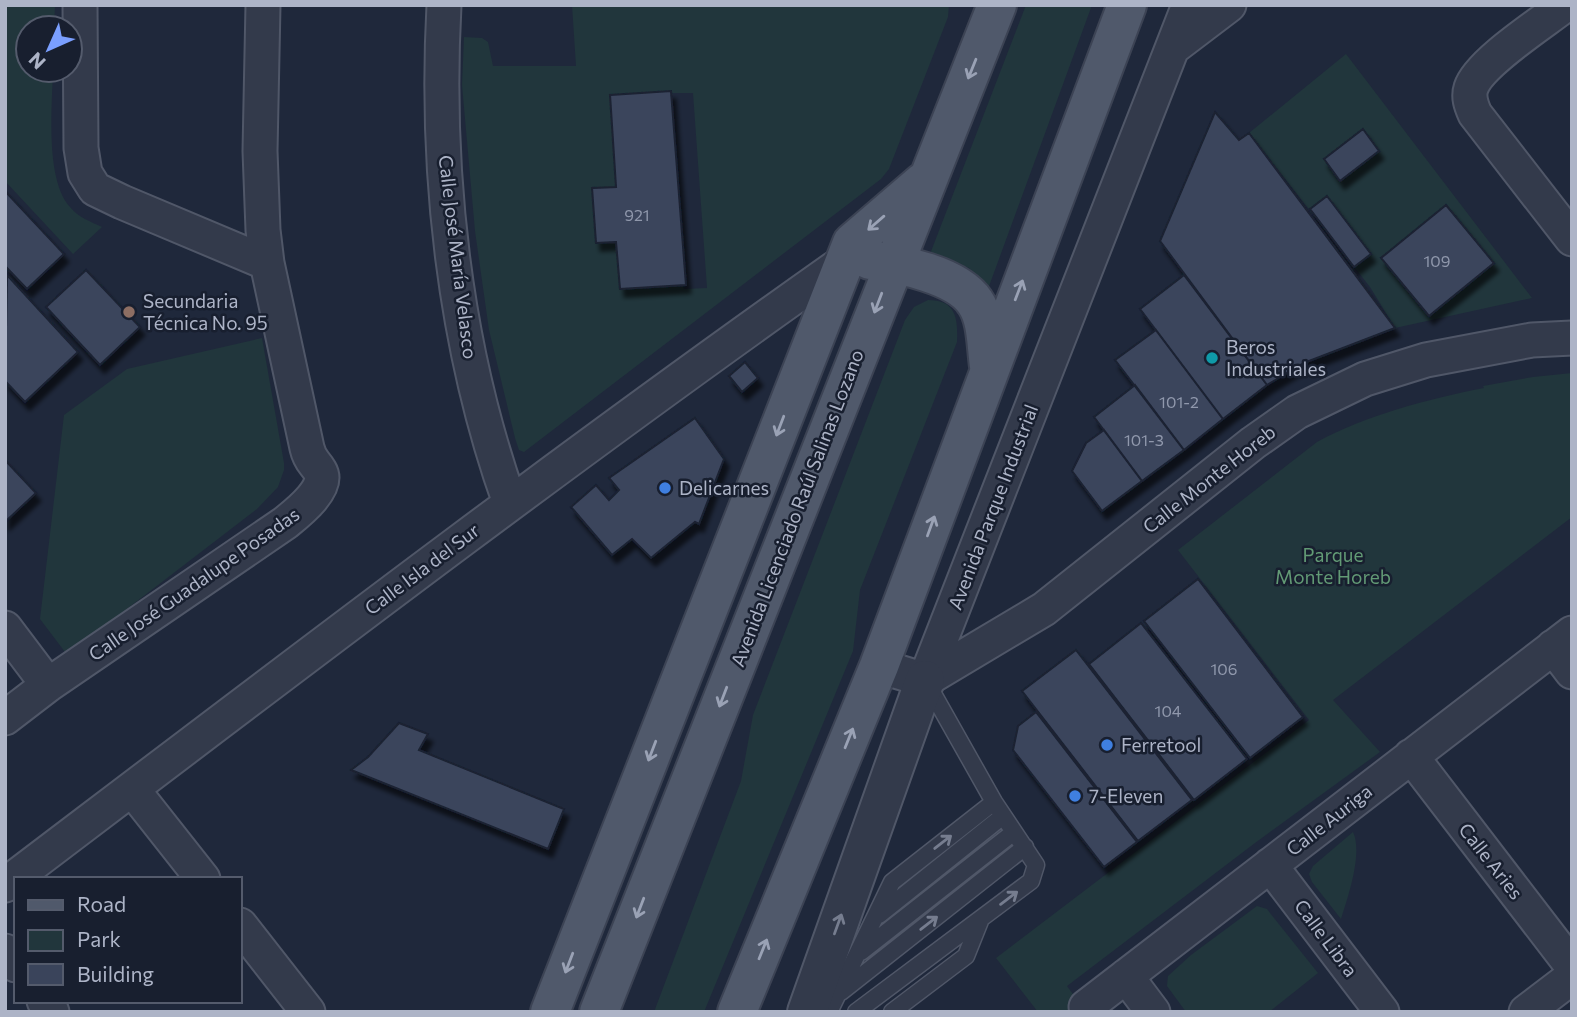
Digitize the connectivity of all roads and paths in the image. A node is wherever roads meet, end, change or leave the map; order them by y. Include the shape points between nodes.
1 (80, 5) edge
2 (263, 5) edge
3 (444, 5) edge
4 (997, 5) edge
5 (1127, 5) edge
6 (1189, 5) edge
7 (1229, 5) edge
8 (1565, 5) edge
9 (1175, 46) junction
10 (928, 178) junction
11 (1572, 239) edge
12 (845, 261) junction
13 (267, 263) junction
14 (894, 263) junction
15 (1572, 338) edge
16 (989, 368) junction
17 (510, 503) junction
18 (5, 628) edge
19 (1565, 651) edge
20 (878, 666) junction
21 (925, 680) junction
22 (48, 685) junction
23 (5, 718) edge
24 (1411, 756) junction
25 (132, 789) junction
26 (993, 802) junction
27 (1003, 816) junction
28 (1014, 832) junction
29 (1025, 848) junction
30 (1270, 865) junction
31 (16, 877) edge
32 (201, 877) edge
33 (874, 918) junction
34 (981, 919) junction
35 (242, 928) edge
36 (856, 955) junction
37 (1572, 966) edge
38 (1126, 976) junction
39 (1572, 977) edge
40 (822, 1004) edge
41 (1086, 1007) dead end
42 (603, 1008) edge
43 (308, 1012) edge
44 (550, 1012) edge
45 (737, 1012) edge
46 (829, 1012) edge
47 (856, 1012) edge
48 (892, 1012) edge
49 (1153, 1012) edge
50 (1382, 1012) edge
51 (1526, 1012) edge

1 - 13 street via 81,148 89,182 113,198
2 - 13 street, Calle José Guadalupe Posadas via 260,151
3 - 17 street, Calle José María Velasco via 441,68 450,226 474,379
4 -> 10 main road, Avenida Licenciado Raúl Salinas Lozano
16 -> 5 main road
6 - 9 street, Avenida Parque Industrial
7 - 9 street
8 - 11 street via 1485,67 1471,89 1470,102
9 - 21 street, Avenida Parque Industrial
10 -> 12 main road via 852,243
10 - 14 main road, Avenida Licenciado Raúl Salinas Lozano
12 - 14 main road
12 - 17 street, Calle Isla del Sur
12 -> 44 main road
13 - 22 street, Calle José Guadalupe Posadas via 307,447 322,475 318,490 285,523
14 - 16 main road via 936,276 965,291 976,303
14 -> 42 main road, Avenida Licenciado Raúl Salinas Lozano
15 - 21 street, Calle Monte Horeb via 1426,360 1365,379 1297,412 1044,609
20 -> 16 main road
17 - 25 street, Calle Isla del Sur
18 - 22 street
19 - 24 street, Calle Auriga
20 - 21 street
45 -> 20 main road
21 - 26 lane
40 -> 21 street, Avenida Parque Industrial
22 - 23 street, Calle José Guadalupe Posadas
24 - 30 street, Calle Auriga
24 - 37 street, Calle Aries
25 - 31 street, Calle Isla del Sur
25 - 32 street
26 - 27 lane
33 -> 26 lane via 892,882
27 - 28 lane
27 - 33 lane
28 - 29 lane
28 - 36 lane
34 -> 29 lane via 1031,881 1037,865
40 -> 29 lane
30 - 38 street, Calle Auriga
30 - 50 street, Calle Libra
33 - 36 lane
34 - 47 lane
34 - 48 lane via 965,956
35 - 43 street
36 - 40 lane
38 - 41 street, Calle Auriga
38 - 49 street
39 - 51 street
40 - 46 lane

